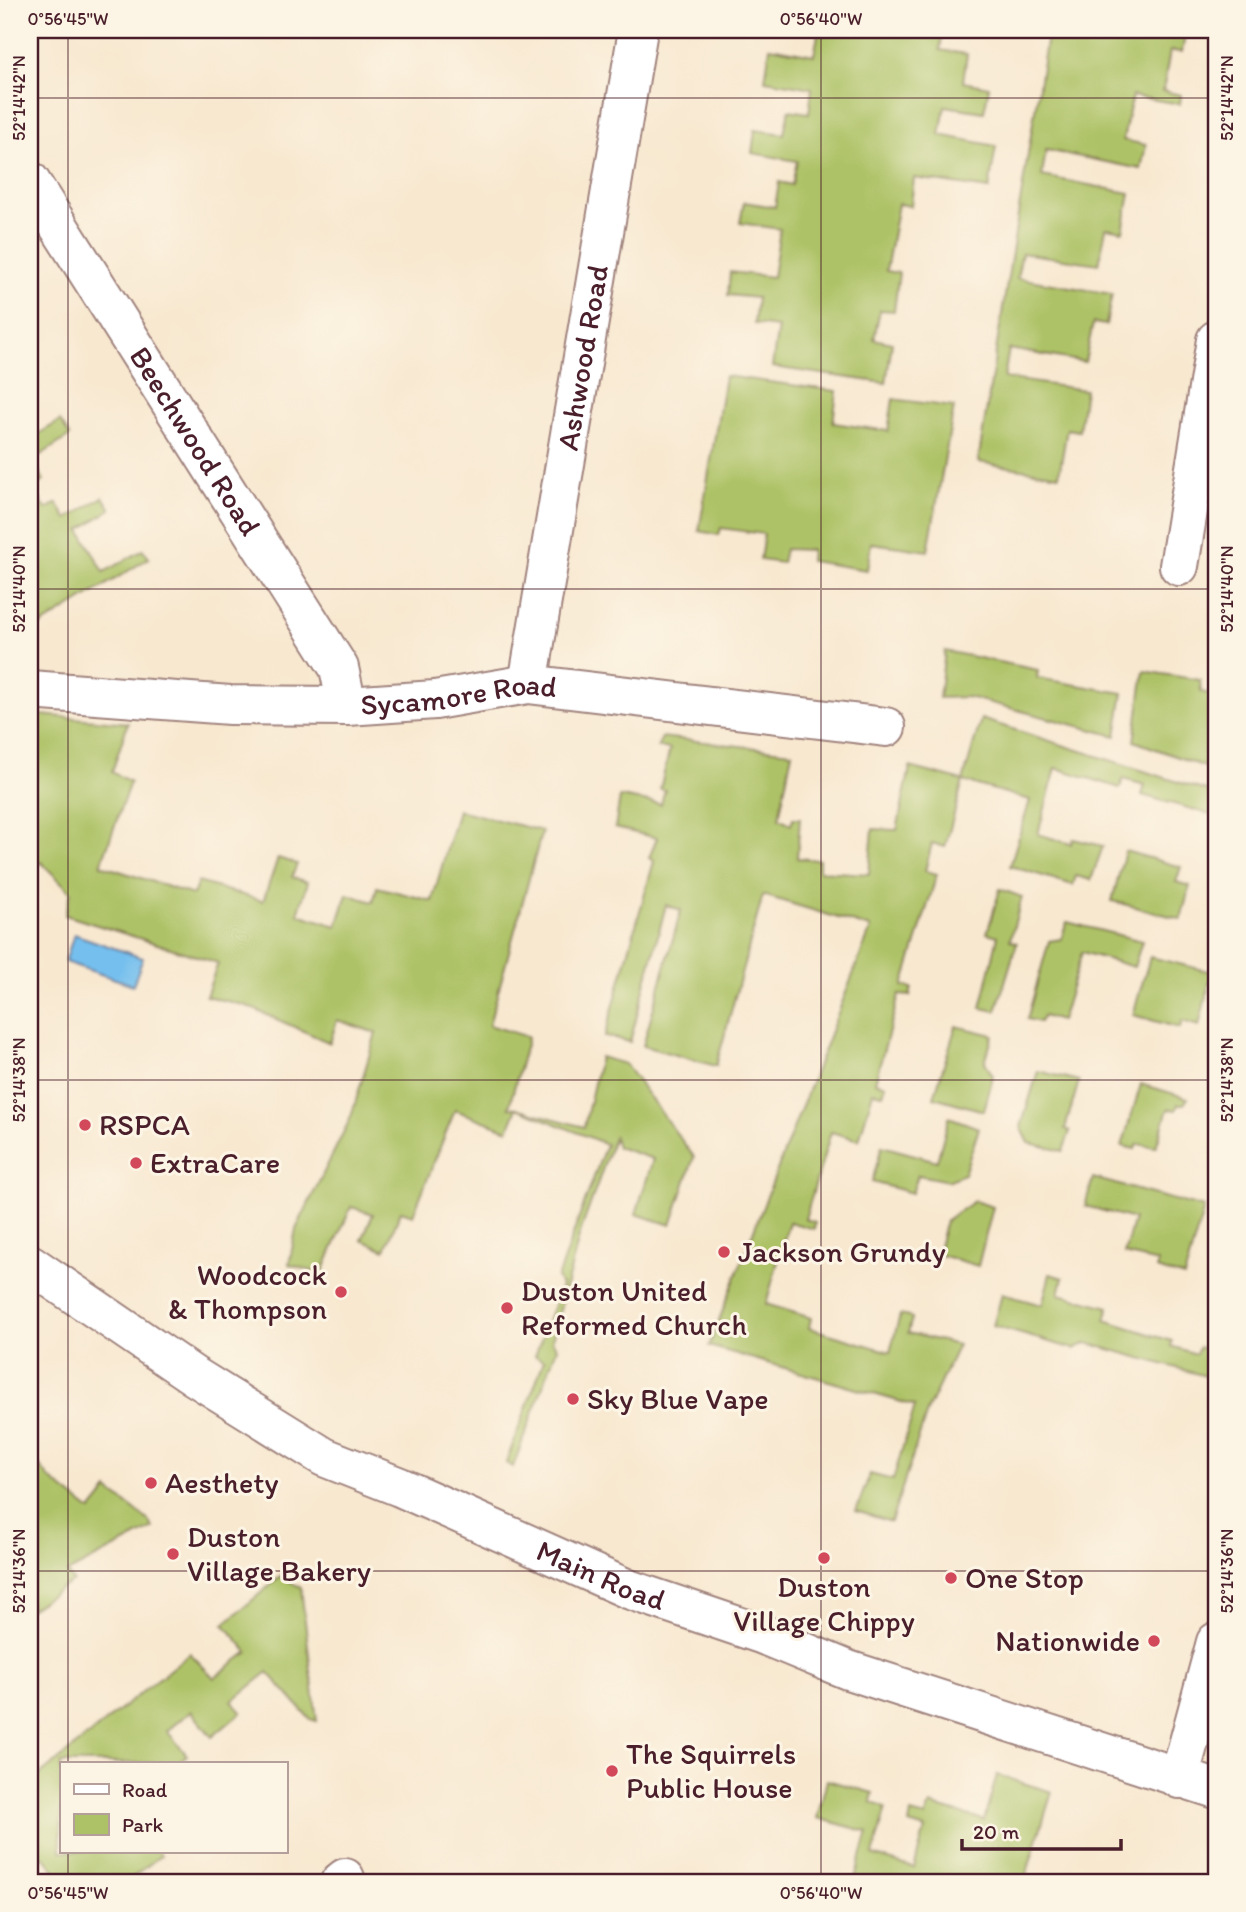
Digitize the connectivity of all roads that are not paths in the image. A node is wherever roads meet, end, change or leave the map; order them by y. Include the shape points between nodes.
1 (638, 30) edge
2 (30, 181) edge
3 (1216, 340) edge
4 (1179, 566) dead end
5 (528, 684) junction
6 (30, 690) edge
7 (347, 706) junction
8 (886, 727) dead end
9 (30, 1264) edge
10 (1216, 1642) edge
11 (1179, 1779) junction
12 (1216, 1789) edge

1 - 5 street, Ashwood Road
2 - 7 street, Beechwood Road via 339,668
3 - 4 street
5 - 7 street, Sycamore Road via 435,700
5 - 8 street, Sycamore Road
6 - 7 street, Sycamore Road via 230,705
9 - 11 street, Main Road via 194,1376 324,1457 628,1588 848,1670
10 - 11 street
11 - 12 street, Main Road

